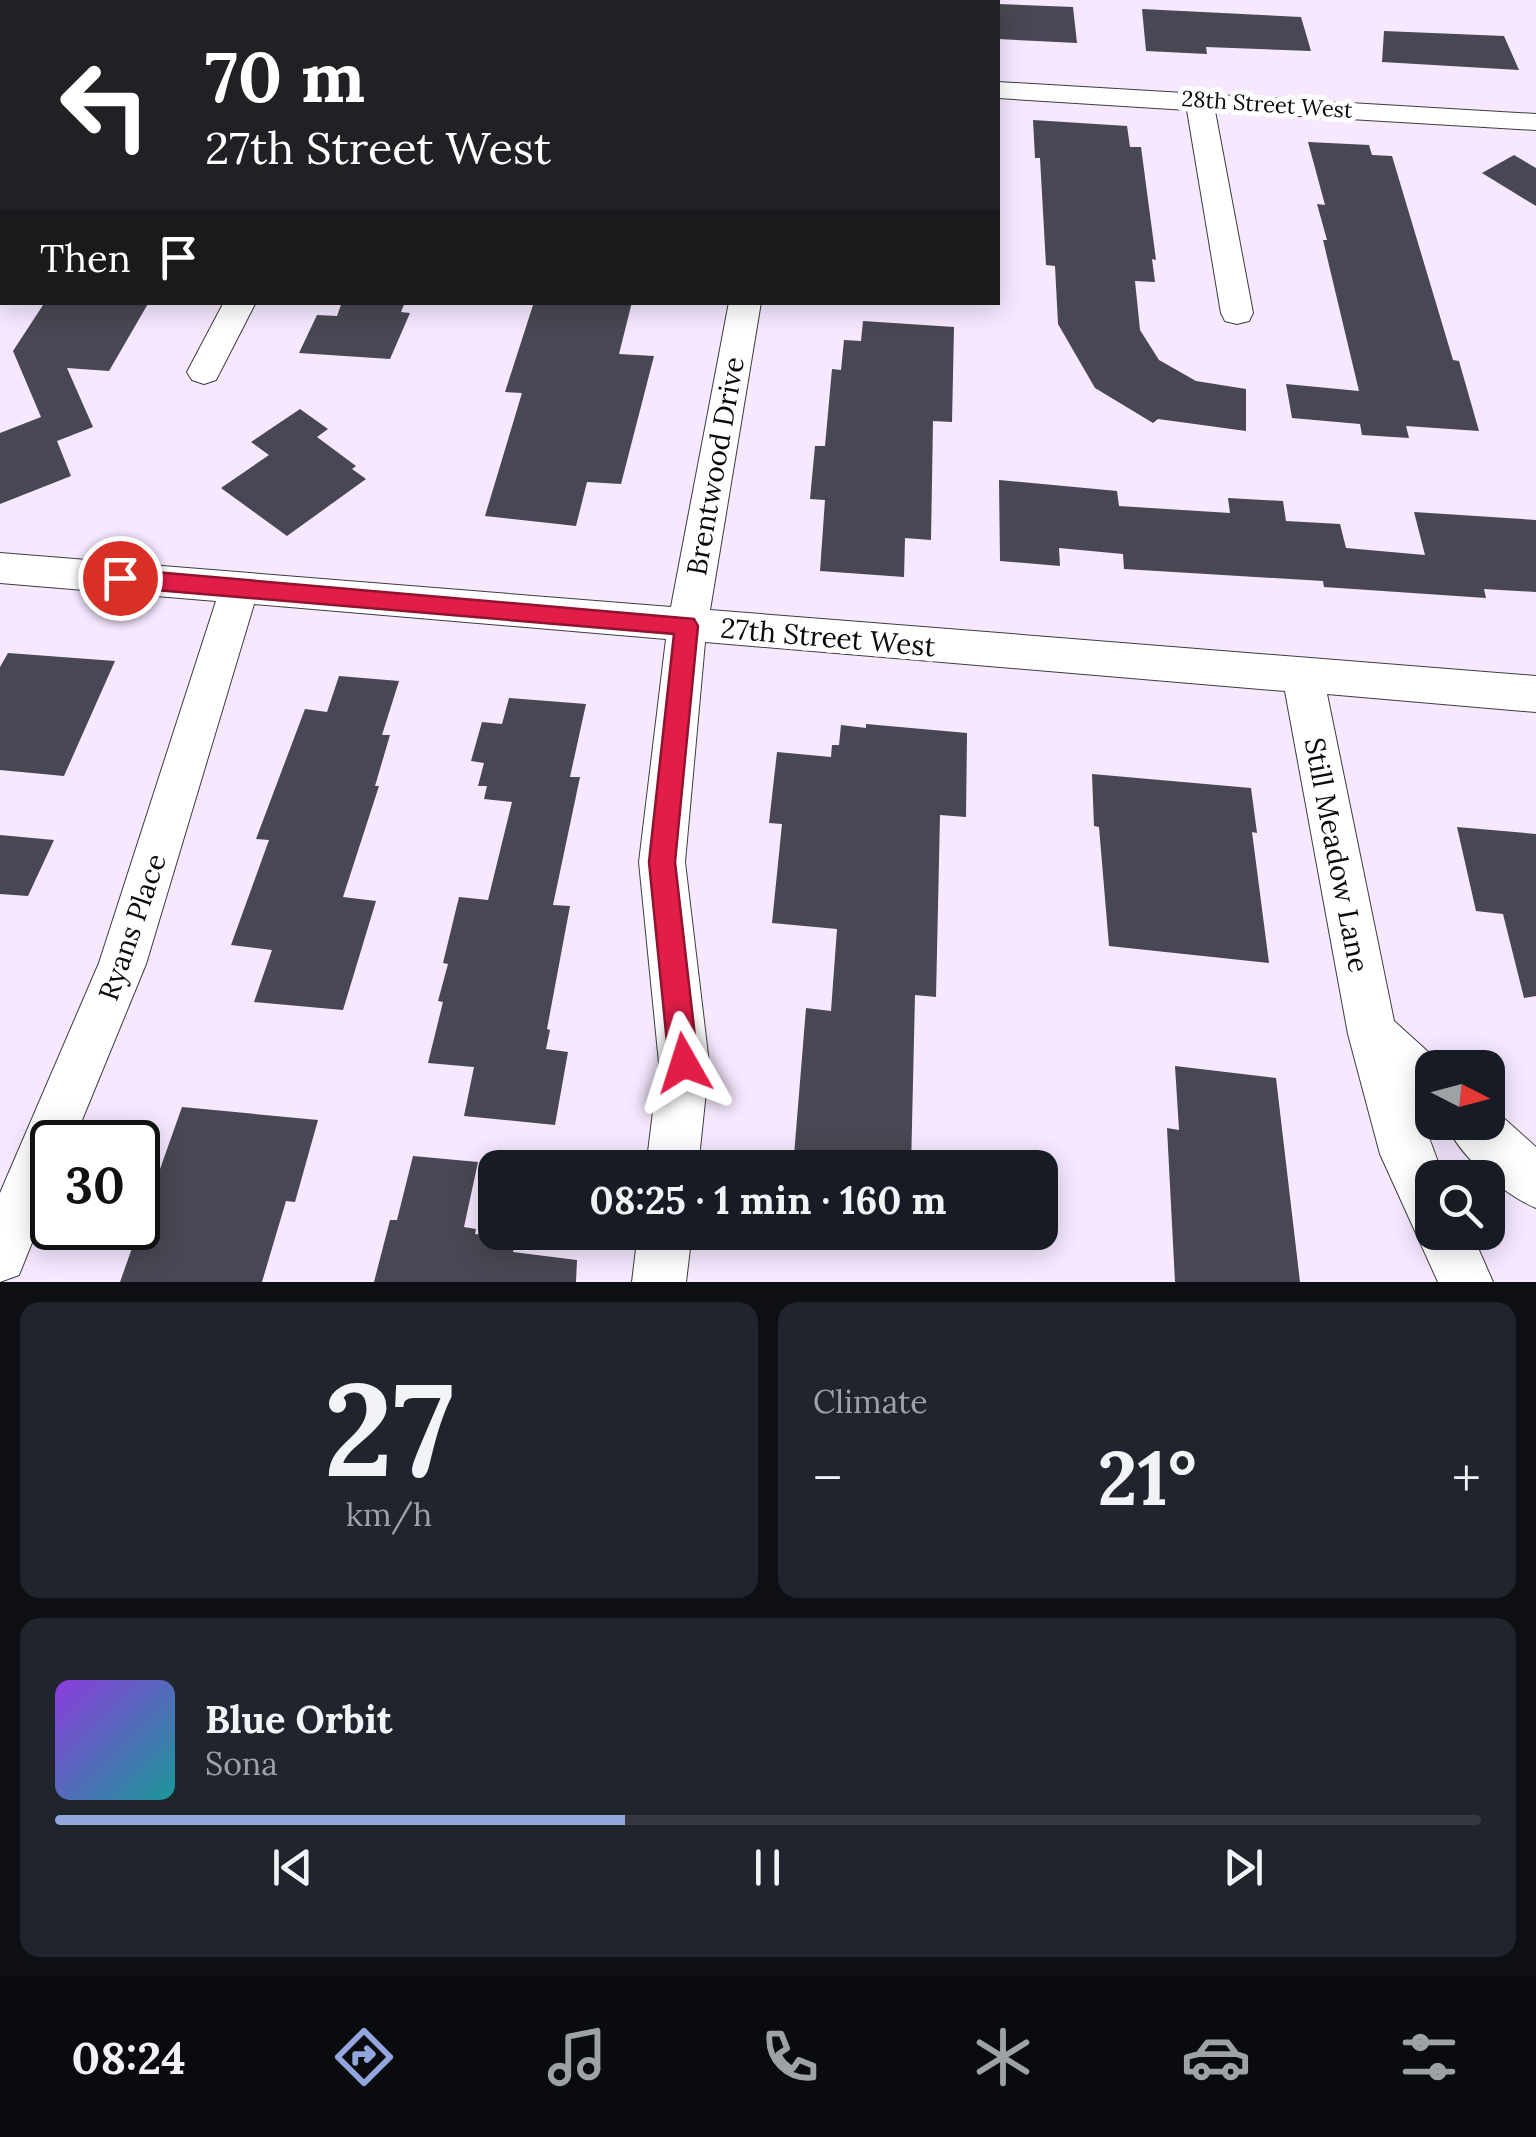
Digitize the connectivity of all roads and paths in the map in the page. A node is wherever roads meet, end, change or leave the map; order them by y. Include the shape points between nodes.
1 (1000, 90) edge
2 (1199, 99) junction
3 (1536, 122) edge
4 (238, 305) edge
5 (744, 305) edge
6 (1237, 313) dead end
7 (204, 372) dead end
8 (0, 568) edge
9 (239, 588) junction
10 (686, 626) junction
11 (1303, 676) junction
12 (1536, 694) edge
13 (1372, 1034) junction
14 (1415, 1073) edge
15 (1490, 1140) edge
16 (674, 1150) edge
17 (1415, 1173) edge
18 (1536, 1182) edge
19 (663, 1250) edge
20 (1451, 1250) edge
21 (0, 1256) edge
22 (660, 1282) edge
23 (1466, 1282) edge

1 - 2 street, 28th Street West
2 - 3 street, 28th Street West
2 - 6 street
4 - 7 street
5 - 10 street, Brentwood Drive
8 - 9 street, 27th Street West
9 - 10 street, 27th Street West
9 - 21 street, Ryans Place via 122,964
10 - 11 street, 27th Street West
10 - 16 street, Brentwood Drive via 662,862 684,1063
11 - 12 street, 27th Street West
11 - 13 street, Still Meadow Lane
13 - 14 street
13 - 17 street, Still Meadow Lane
15 - 18 street
19 - 22 street
20 - 23 street

